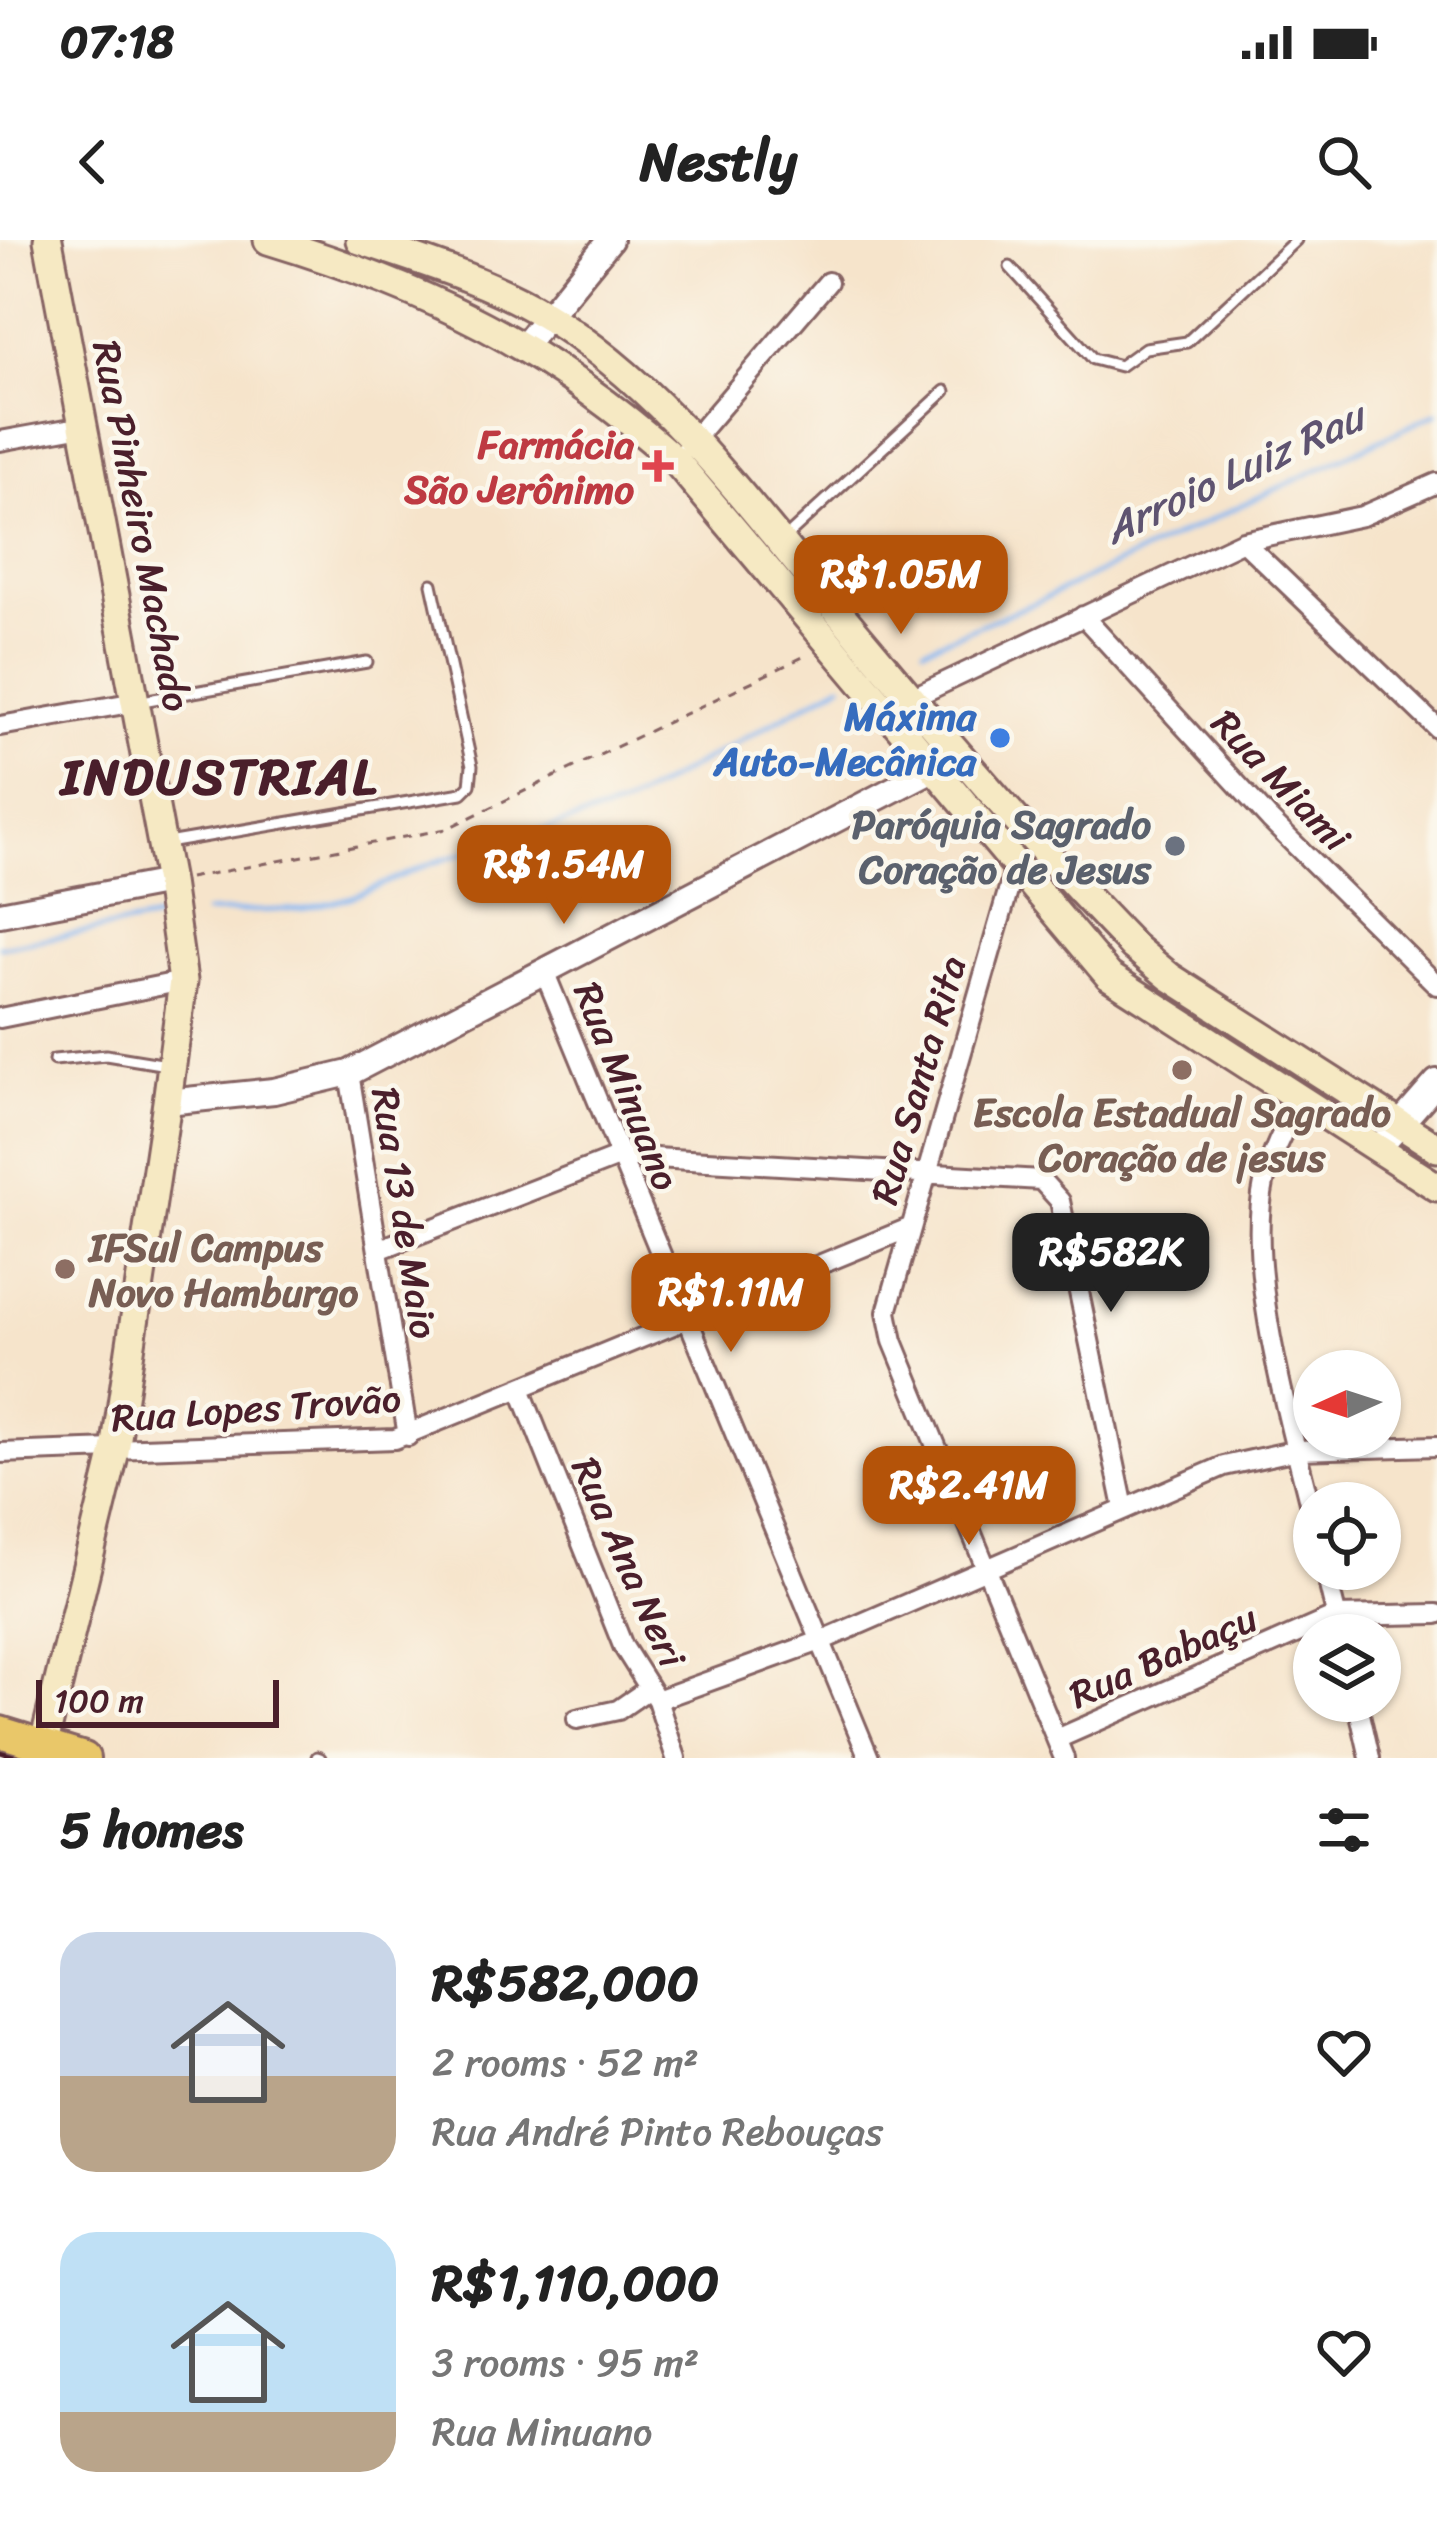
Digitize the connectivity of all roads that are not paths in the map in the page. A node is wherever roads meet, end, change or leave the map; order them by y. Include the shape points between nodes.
1 (48, 240) edge
2 (268, 240) edge
3 (360, 240) edge
4 (610, 240) edge
5 (1296, 240) edge
6 (1010, 267) dead end
7 (828, 282) dead end
8 (546, 315) junction
9 (525, 344) junction
10 (945, 391) dead end
11 (83, 426) junction
12 (0, 441) edge
13 (684, 450) junction
14 (1437, 484) edge
15 (780, 542) junction
16 (1243, 542) junction
17 (432, 584) dead end
18 (802, 589) junction
19 (1082, 616) junction
20 (367, 662) dead end
21 (136, 702) junction
22 (899, 704) junction
23 (0, 726) edge
24 (1437, 728) edge
25 (961, 754) junction
26 (934, 768) junction
27 (162, 844) junction
28 (1015, 867) junction
29 (170, 882) junction
30 (0, 914) edge
31 (544, 971) junction
32 (183, 982) junction
33 (1437, 985) edge
34 (0, 1018) edge
35 (54, 1060) dead end
36 (172, 1066) junction
37 (349, 1072) junction
38 (1437, 1082) edge
39 (1302, 1097) junction
40 (167, 1102) junction
41 (1398, 1123) junction
42 (1379, 1148) junction
43 (1437, 1148) edge
44 (620, 1156) junction
45 (926, 1172) junction
46 (1437, 1187) edge
47 (909, 1228) junction
48 (378, 1250) junction
49 (688, 1321) junction
50 (521, 1391) junction
51 (1293, 1427) edge
52 (408, 1436) junction
53 (1437, 1445) edge
54 (1401, 1446) edge
55 (116, 1451) junction
56 (1293, 1451) edge
57 (0, 1453) edge
58 (1124, 1508) junction
59 (987, 1570) junction
60 (1437, 1614) edge
61 (1401, 1618) edge
62 (823, 1640) junction
63 (1293, 1646) edge
64 (652, 1695) junction
65 (577, 1719) dead end
66 (1362, 1722) edge
67 (0, 1732) edge
68 (1060, 1749) edge
69 (41, 1752) edge
70 (84, 1758) edge
71 (676, 1758) edge
72 (869, 1758) edge
73 (1370, 1758) edge

1 - 11 main road, Rua Pinheiro Machado
2 - 9 main road via 371,271
3 - 8 main road
4 - 8 street
5 - 6 lane via 1187,342 1145,348 1120,366 1093,359
7 - 13 street
8 - 9 street
8 - 13 main road
9 - 13 main road
10 - 15 lane
11 - 12 street
11 - 21 main road, Rua Pinheiro Machado
13 - 15 main road
13 - 18 main road
14 - 16 street via 1362,516
15 - 18 main road
16 - 19 street
16 - 24 street
17 - 27 lane via 472,766 462,793
18 - 22 main road
18 - 22 main road via 832,644
19 - 22 street
19 - 33 street, Rua Miami
20 - 21 lane
21 - 23 street
21 - 27 main road, Rua Pinheiro Machado
22 - 25 main road
22 - 26 main road
25 - 26 street
25 - 41 main road via 1134,947
26 - 28 main road
26 - 31 street
27 - 29 main road, Rua Pinheiro Machado
28 - 39 main road via 1109,976
28 - 45 street, Rua Santa Rita
29 - 30 street
29 - 32 main road, Rua Pinheiro Machado
31 - 37 street
31 - 44 street, Rua Minuano
32 - 34 street
32 - 36 main road, Rua Pinheiro Machado
35 - 36 lane via 106,1055
36 - 40 main road, Rua Pinheiro Machado
37 - 40 street
37 - 48 street, Rua 13 de Maio
38 - 41 street
39 - 42 main road
39 - 51 street via 1264,1180 1259,1236
40 - 55 main road, Rua Pinheiro Machado
41 - 42 street
41 - 43 main road
42 - 46 main road
44 - 45 street
44 - 48 street
44 - 49 street, Rua Minuano
45 - 47 street, Rua Santa Rita
45 - 58 street via 1032,1178 1056,1190
47 - 49 street, Rua Lopes Trovão
47 - 59 street, Rua Santa Rita via 887,1312 893,1341
48 - 52 street, Rua 13 de Maio
49 - 50 street, Rua Lopes Trovão
49 - 62 street, Rua Minuano
50 - 52 street, Rua Lopes Trovão
50 - 64 street, Rua Ana Neri via 623,1646
52 - 55 street, Rua Lopes Trovão
53 - 54 street
55 - 57 street, Rua Lopes Trovão
55 - 69 main road, Rua Pinheiro Machado
56 - 58 street via 1224,1466
58 - 59 street
59 - 62 street
59 - 68 street
60 - 61 street, Rua Babaçu
62 - 64 street
62 - 72 street, Rua Minuano
63 - 68 street, Rua Babaçu
64 - 65 street
64 - 71 street, Rua Ana Neri
66 - 73 street
67 - 69 main road
69 - 70 main road

